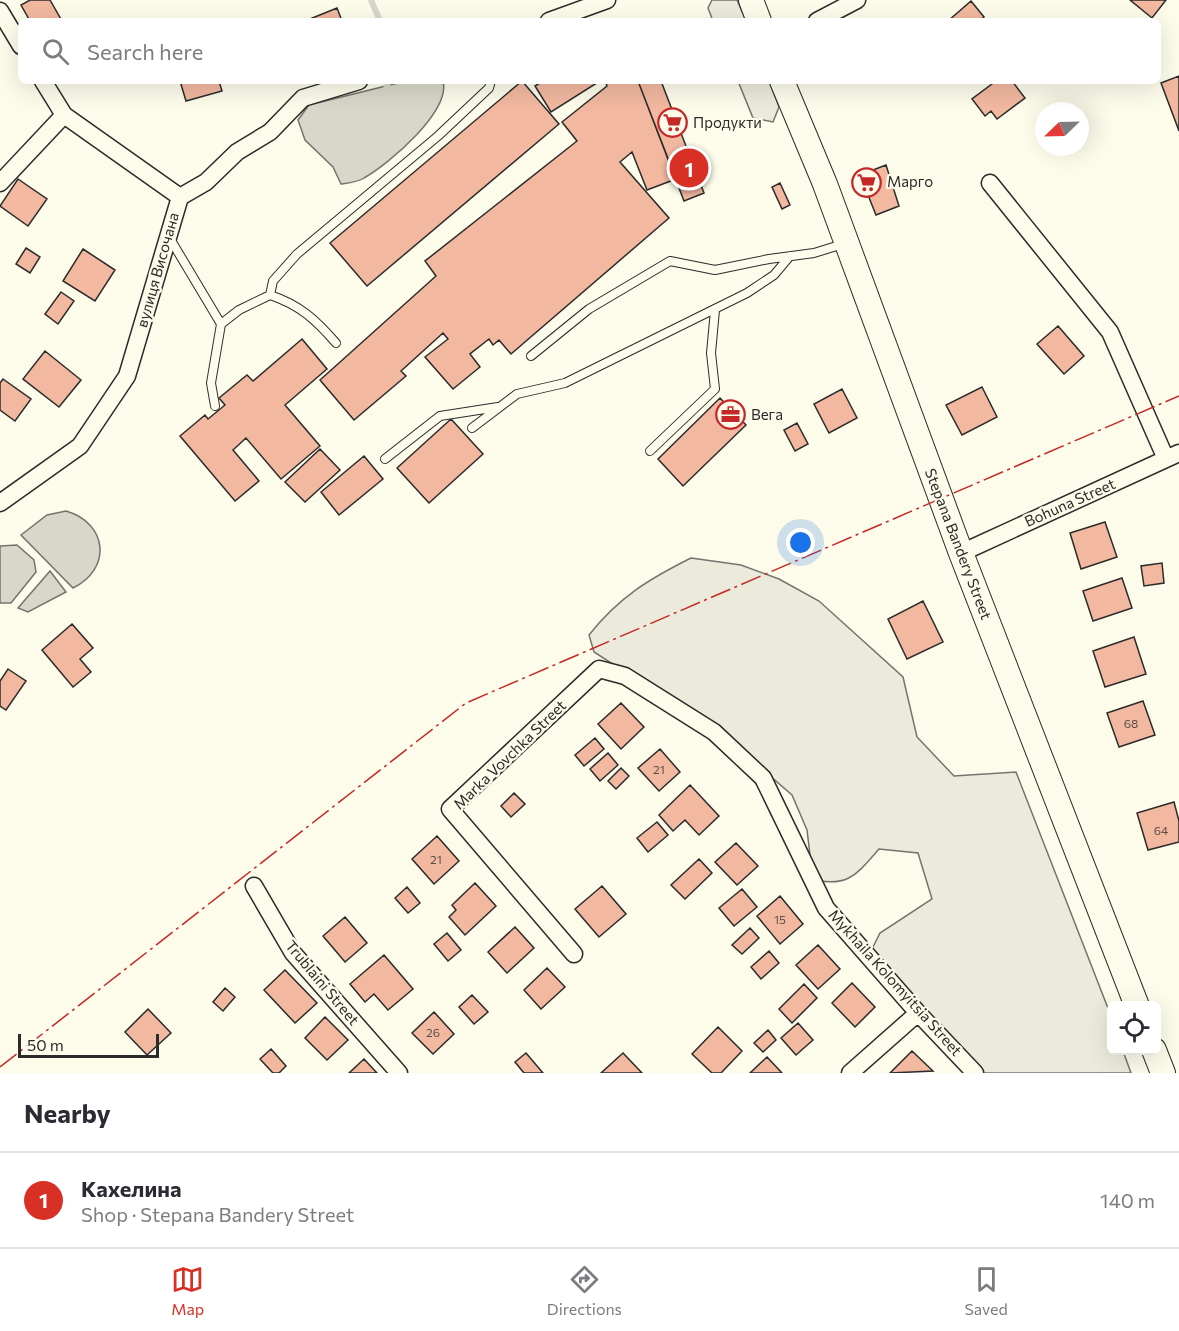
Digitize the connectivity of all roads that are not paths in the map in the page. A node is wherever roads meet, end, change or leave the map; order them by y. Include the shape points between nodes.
1 (607, 0) edge
2 (751, 0) edge
3 (857, 0) edge
4 (0, 11) edge
5 (557, 18) edge
6 (758, 18) edge
7 (823, 18) edge
8 (18, 41) edge
9 (45, 84) edge
10 (349, 84) edge
11 (490, 84) edge
12 (783, 84) edge
13 (64, 115) junction
14 (0, 183) edge
15 (990, 183) dead end
16 (180, 196) junction
17 (168, 236) junction
18 (847, 243) junction
19 (790, 256) junction
20 (270, 295) junction
21 (715, 310) junction
22 (221, 324) junction
23 (336, 343) dead end
24 (531, 356) dead end
25 (215, 406) dead end
26 (500, 406) junction
27 (472, 428) dead end
28 (650, 451) dead end
29 (1173, 456) edge
30 (385, 459) dead end
31 (0, 503) edge
32 (961, 553) junction
33 (600, 669) joint
34 (254, 886) dead end
35 (574, 954) dead end
36 (1135, 1001) edge
37 (918, 1013) junction
38 (1156, 1055) edge
39 (399, 1073) edge
40 (850, 1073) edge
41 (975, 1073) edge
42 (1163, 1073) edge

1 - 5 street
2 - 6 main road
3 - 7 street
4 - 8 street
9 - 13 street
10 - 16 street, вулиця Височана via 303,98 270,132 237,152 206,182
11 - 20 lane via 438,135 297,254 273,281
12 - 18 main road, Stepana Bandery Street
13 - 14 street
13 - 16 street
15 - 29 street via 1110,332
16 - 17 street, вулиця Височана
17 - 22 lane
17 - 31 street, вулиця Височана via 128,376 80,446
18 - 19 lane
18 - 32 main road, Stepana Bandery Street
19 - 21 lane via 774,275
19 - 24 lane via 715,270 670,261 589,309
20 - 22 lane
20 - 23 lane via 293,303
21 - 26 lane via 564,383 517,394
21 - 28 lane via 711,352 715,389
22 - 25 lane via 211,383
26 - 27 lane
26 - 30 lane via 440,416
29 - 32 street, Bohuna Street
32 - 36 main road, Stepana Bandery Street
33 - 35 street, Marka Vovchka Street via 450,809
33 - 37 street, Mykhaila Kolomyitsia Street via 625,676 714,732 763,778 826,908
34 - 39 street, Trublaini Street via 293,952
37 - 40 street
37 - 41 street, Mykhaila Kolomyitsia Street
38 - 42 main road

